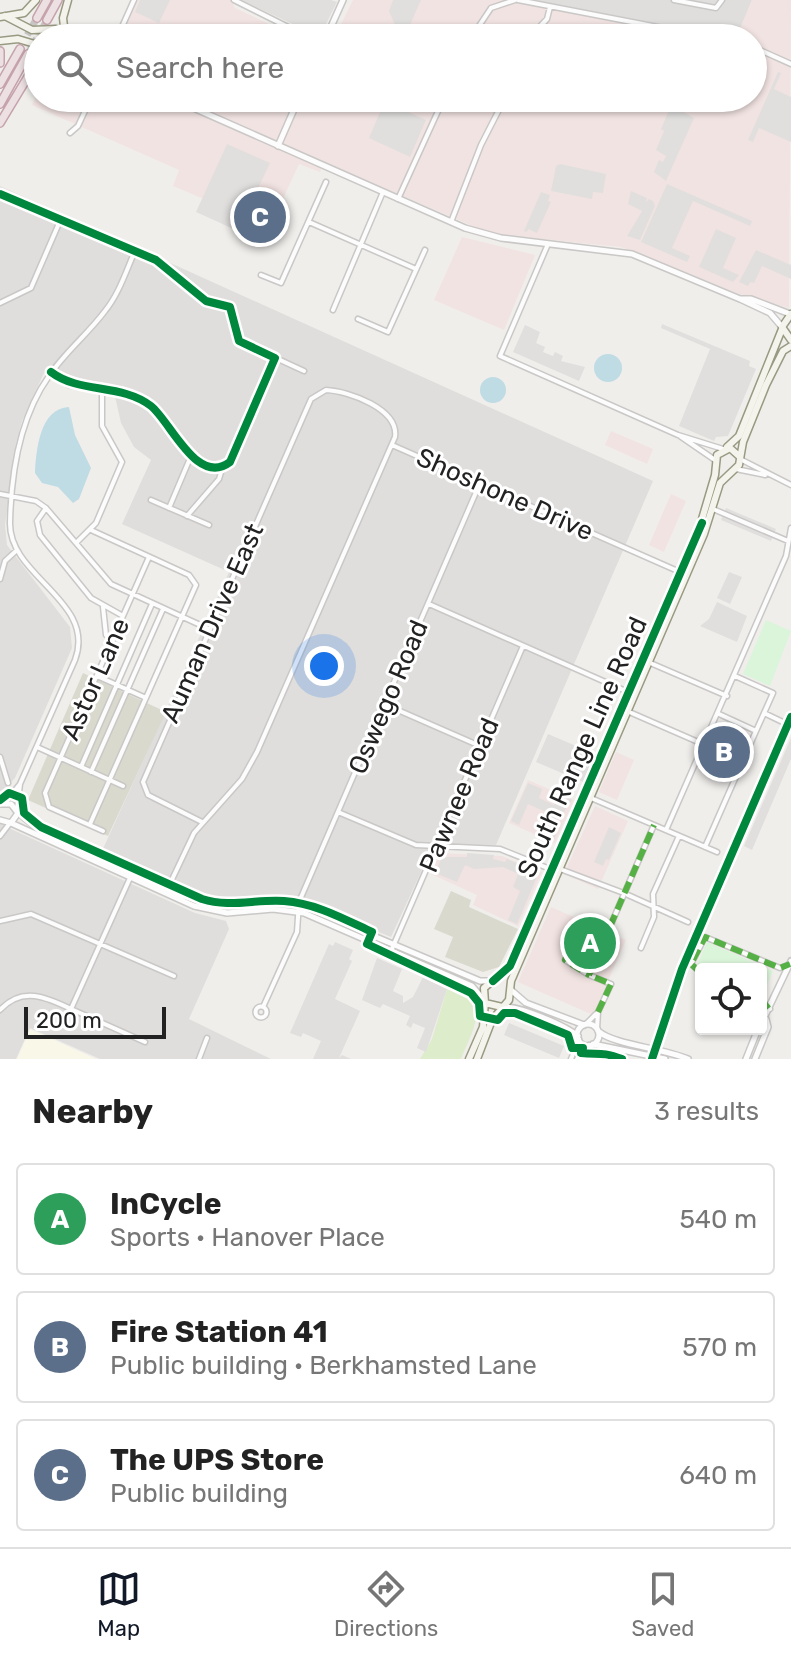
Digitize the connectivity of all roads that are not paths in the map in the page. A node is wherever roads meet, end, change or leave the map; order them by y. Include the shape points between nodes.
1 (36, 0) edge
2 (47, 0) edge
3 (58, 0) edge
4 (68, 0) edge
5 (134, 0) edge
6 (234, 0) edge
7 (343, 0) edge
8 (513, 0) edge
9 (674, 0) edge
10 (722, 0) edge
11 (550, 7) junction
12 (2, 16) edge
13 (37, 18) tunnel mouth
14 (47, 20) tunnel mouth
15 (64, 24) edge
16 (123, 24) edge
17 (282, 24) edge
18 (332, 24) edge
19 (479, 24) edge
20 (543, 24) edge
21 (640, 24) edge
22 (24, 26) edge
23 (0, 41) edge
24 (24, 41) edge
25 (20, 49) tunnel mouth
26 (0, 51) edge
27 (767, 53) edge
28 (24, 61) tunnel mouth
29 (0, 63) edge
30 (791, 64) edge
31 (24, 83) edge
32 (0, 84) edge
33 (0, 104) edge
34 (84, 112) edge
35 (202, 112) edge
36 (293, 112) edge
37 (438, 112) edge
38 (498, 112) edge
39 (0, 123) edge
40 (70, 133) dead end
41 (278, 146) junction
42 (326, 182) dead end
43 (383, 192) junction
44 (0, 194) edge
45 (398, 199) junction
46 (60, 221) junction
47 (308, 221) junction
48 (452, 221) junction
49 (548, 244) junction
50 (361, 245) junction
51 (425, 250) dead end
52 (135, 251) junction
53 (416, 269) junction
54 (261, 275) dead end
55 (740, 299) junction
56 (0, 303) edge
57 (333, 310) dead end
58 (790, 314) edge
59 (358, 319) dead end
60 (782, 328) junction
61 (791, 343) edge
62 (275, 358) junction
63 (304, 371) dead end
64 (51, 372) junction
65 (102, 388) junction
66 (313, 396) joint
67 (678, 435) junction
68 (392, 445) junction
69 (724, 448) junction
70 (191, 456) junction
71 (740, 458) junction
72 (716, 461) junction
73 (223, 466) junction
74 (734, 470) junction
75 (769, 475) junction
76 (480, 483) junction
77 (791, 485) edge
78 (0, 494) edge
79 (12, 498) junction
80 (151, 500) dead end
81 (46, 508) junction
82 (169, 508) junction
83 (713, 509) junction
84 (187, 516) junction
85 (209, 525) dead end
86 (791, 528) edge
87 (91, 530) junction
88 (788, 541) junction
89 (76, 543) junction
90 (17, 550) junction
91 (149, 557) junction
92 (680, 572) junction
93 (0, 575) edge
94 (132, 595) junction
95 (428, 603) junction
96 (152, 604) junction
97 (103, 607) junction
98 (163, 609) junction
99 (123, 616) junction
100 (183, 617) junction
101 (209, 630) junction
102 (113, 640) junction
103 (523, 646) junction
104 (648, 662) junction
105 (97, 676) junction
106 (735, 676) junction
107 (117, 685) junction
108 (127, 690) junction
109 (628, 692) junction
110 (727, 696) junction
111 (146, 698) junction
112 (384, 704) junction
113 (627, 711) junction
114 (764, 713) junction
115 (719, 714) junction
116 (791, 726) edge
117 (756, 731) junction
118 (705, 745) junction
119 (480, 746) junction
120 (37, 747) junction
121 (0, 757) edge
122 (60, 758) junction
123 (81, 767) junction
124 (91, 772) junction
125 (109, 780) junction
126 (8, 783) dead end
127 (20, 784) junction
128 (123, 786) dead end
129 (591, 798) junction
130 (2, 805) edge
131 (18, 810) junction
132 (338, 812) junction
133 (0, 820) edge
134 (202, 822) junction
135 (11, 823) junction
136 (90, 824) junction
137 (654, 825) junction
138 (666, 830) junction
139 (103, 831) dead end
140 (0, 836) edge
141 (679, 836) junction
142 (705, 847) junction
143 (436, 848) junction
144 (717, 852) dead end
145 (550, 869) junction
146 (560, 869) junction
147 (130, 878) junction
148 (168, 888) junction
149 (621, 892) dead end
150 (628, 895) dead end
151 (652, 906) junction
152 (298, 908) junction
153 (0, 921) edge
154 (688, 922) dead end
155 (586, 924) junction
156 (599, 930) junction
157 (607, 933) junction
158 (100, 943) junction
159 (393, 948) junction
160 (641, 948) dead end
161 (791, 962) edge
162 (766, 963) edge
163 (767, 963) edge
164 (695, 968) edge
165 (589, 975) junction
166 (174, 976) dead end
167 (492, 981) junction
168 (511, 989) junction
169 (484, 1001) junction
170 (767, 1006) edge
171 (263, 1007) dead end
172 (502, 1007) junction
173 (71, 1009) junction
174 (0, 1010) edge
175 (770, 1010) junction
176 (598, 1012) junction
177 (767, 1015) edge
178 (585, 1025) junction
179 (598, 1030) junction
180 (756, 1035) edge
181 (765, 1035) edge
182 (207, 1038) dead end
183 (578, 1038) junction
184 (145, 1042) dead end
185 (591, 1045) junction
186 (200, 1058) edge
187 (469, 1059) edge
188 (477, 1059) edge
189 (574, 1059) edge
190 (665, 1059) edge
191 (688, 1059) edge
192 (746, 1059) edge
193 (755, 1059) edge

1 - 12 main road via 24,13
2 - 13 highway
3 - 14 highway
4 - 15 main road
5 - 16 street
6 - 17 street
7 - 18 street
8 - 11 street
8 - 19 street via 485,13
9 - 10 street via 716,8
11 - 20 street
11 - 21 street
12 - 22 main road
23 - 24 main road
25 - 32 highway
26 - 29 highway
27 - 30 street
28 - 33 highway
31 - 39 highway
34 - 40 street
35 - 41 street
36 - 41 street
37 - 45 street
38 - 48 street
41 - 43 street
42 - 47 street
43 - 45 street
43 - 50 street
44 - 46 street
45 - 48 street
46 - 52 street
46 - 56 street via 31,288
47 - 50 street
47 - 54 street via 281,283
48 - 49 street via 501,238
49 - 55 street via 632,254
49 - 67 street via 500,356
50 - 53 street
50 - 57 street
51 - 53 street
52 - 62 street via 165,265 206,301 230,307 239,341
52 - 64 street via 107,309
53 - 59 street via 388,332
55 - 58 street
55 - 60 street via 770,313
58 - 60 main road
60 - 61 main road
60 - 69 main road via 739,436
61 - 71 main road via 766,385
62 - 63 street
62 - 73 street via 230,462
64 - 65 street via 69,384
64 - 79 street via 22,435
65 - 70 street via 149,404
65 - 87 street via 102,426 122,462
66 - 68 street, Shoshone Drive via 329,389 383,411 395,423
66 - 101 street, Auman Drive East
67 - 69 street
67 - 72 street
68 - 76 street, Shoshone Drive
68 - 134 street via 257,752 242,779
69 - 71 main road
69 - 72 main road
70 - 73 street via 202,464
70 - 82 street
71 - 74 main road
71 - 75 street
72 - 74 main road via 723,471
72 - 92 main road, South Range Line Road via 704,519
73 - 84 street via 219,479
74 - 75 street
74 - 83 main road, South Range Line Road via 721,481
75 - 77 street
76 - 92 street, Shoshone Drive
76 - 95 street, Oswego Road
78 - 79 street
79 - 81 street
79 - 90 street via 11,532
80 - 82 street
81 - 89 street
81 - 97 street via 37,521 39,533
82 - 84 street
83 - 88 street
83 - 104 main road, South Range Line Road
84 - 85 street
86 - 88 street
87 - 89 street
87 - 91 street
88 - 106 street
89 - 94 street via 111,584
90 - 93 street
90 - 120 street via 72,616 79,639
91 - 94 street, Astor Lane
91 - 100 street via 196,581
92 - 109 main road, South Range Line Road
94 - 96 street
94 - 99 street, Astor Lane
95 - 103 street
95 - 112 street, Oswego Road
96 - 98 street
96 - 107 street
97 - 99 street
97 - 102 street via 106,635
98 - 100 street
98 - 108 street
99 - 102 street, Astor Lane
100 - 101 street
100 - 111 street
101 - 134 street, Auman Drive East via 143,782 148,795
102 - 105 street, Astor Lane
103 - 109 street
103 - 119 street, Pawnee Road
104 - 110 street
104 - 113 main road, South Range Line Road
105 - 107 street
105 - 122 street, Astor Lane
106 - 110 street
106 - 114 street via 773,693
107 - 108 street
107 - 123 street
108 - 111 street
108 - 124 street
109 - 145 main road, South Range Line Road
110 - 115 street
111 - 125 street
112 - 119 street
112 - 132 street, Oswego Road
113 - 118 street
113 - 129 main road, South Range Line Road
114 - 116 street
114 - 117 street
115 - 117 street
115 - 118 street
117 - 142 street
118 - 138 street
119 - 143 street, Pawnee Road
120 - 122 street
120 - 127 street
121 - 126 street
122 - 123 street
122 - 136 street, Astor Lane via 45,801
123 - 124 street
124 - 125 street
125 - 128 street
125 - 136 street
127 - 130 street
127 - 131 street
129 - 137 street
129 - 146 main road, South Range Line Road
130 - 131 street
131 - 135 street
131 - 148 street via 41,832
132 - 143 street via 407,842
132 - 152 street, Oswego Road
133 - 135 street
134 - 148 street
135 - 140 street
135 - 147 street
136 - 139 street
137 - 138 street
137 - 157 street
138 - 141 street
141 - 142 street
141 - 151 street
142 - 144 street
143 - 145 street via 500,849
143 - 159 street, Pawnee Road
145 - 167 main road, South Range Line Road via 510,967
146 - 149 street
146 - 168 main road, South Range Line Road
147 - 152 street via 212,912
147 - 158 street
148 - 152 street via 216,906
150 - 151 street
151 - 154 street
151 - 160 street via 654,917
152 - 159 street
152 - 171 street, Oswego Road via 297,932
153 - 158 street via 31,914
155 - 156 street via 590,934
155 - 156 street via 595,920
155 - 165 street via 581,922 565,960
156 - 157 street
157 - 165 street
158 - 166 street
158 - 173 street
159 - 167 street
159 - 169 street via 472,986
161 - 163 street via 778,968
161 - 175 street
162 - 164 street via 705,937 691,964
165 - 176 street via 611,984
167 - 168 main road
167 - 169 main road via 485,986
168 - 172 main road
168 - 178 street via 523,1002
169 - 172 main road
169 - 187 main road via 483,1027
170 - 175 street
172 - 183 street via 566,1028
172 - 188 main road
173 - 174 street via 31,995
173 - 184 street
175 - 177 street
176 - 178 street
176 - 179 street
178 - 179 street
178 - 183 street
179 - 185 street
179 - 191 street via 614,1042 660,1048
180 - 192 street
181 - 193 street
182 - 186 street
183 - 185 street
183 - 189 street
185 - 189 street
185 - 190 street

